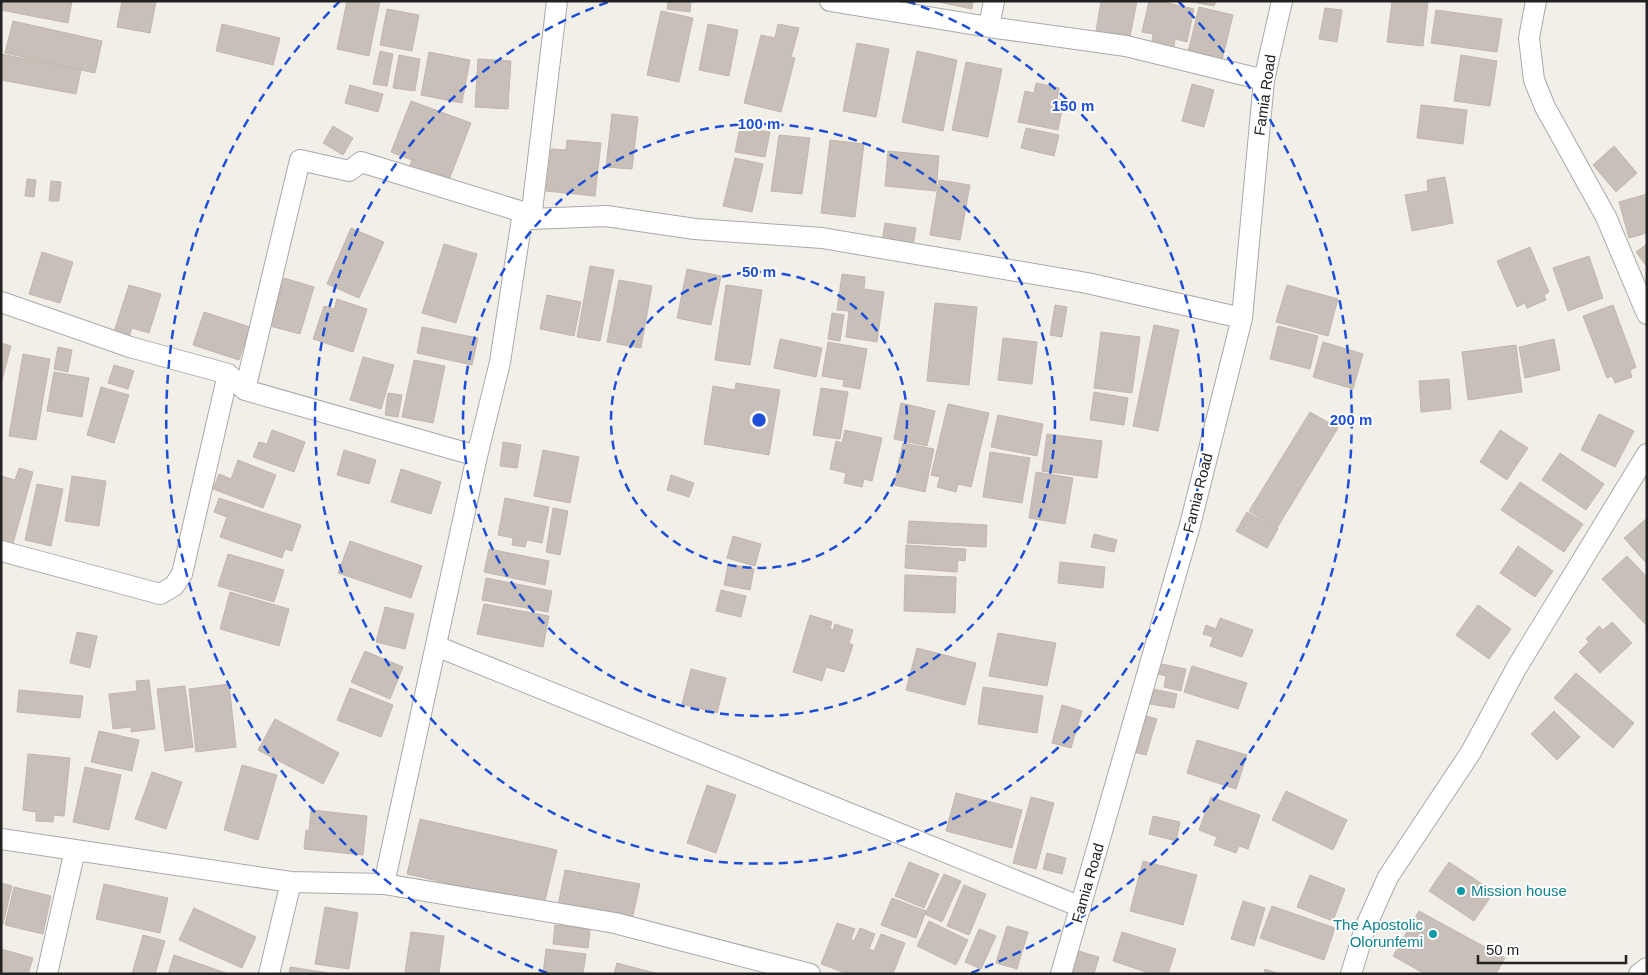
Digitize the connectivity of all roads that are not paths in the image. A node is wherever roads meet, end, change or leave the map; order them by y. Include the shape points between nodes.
1 (557, 1) edge
2 (830, 1) edge
3 (994, 1) edge
4 (1282, 1) edge
5 (1536, 1) edge
6 (989, 27) junction
7 (1264, 80) junction
8 (527, 215) junction
9 (1, 302) edge
10 (1647, 314) edge
11 (1242, 318) junction
12 (228, 374) junction
13 (245, 390) junction
14 (1647, 454) edge
15 (478, 456) junction
16 (1, 551) edge
17 (436, 646) junction
18 (1, 839) edge
19 (75, 850) junction
20 (291, 882) junction
21 (384, 884) junction
22 (1081, 906) junction
23 (1647, 968) edge
24 (47, 974) edge
25 (269, 974) edge
26 (810, 974) edge
27 (1061, 974) edge
28 (1351, 974) edge
29 (1639, 974) edge

1 - 8 street
2 - 6 street
3 - 6 street
4 - 7 street, Famia Road
5 - 10 street via 1529,38 1534,80 1545,107 1606,217
6 - 7 street via 1126,46
7 - 11 street, Famia Road
8 - 11 street via 606,216 695,229 822,238 1087,283
8 - 13 street via 361,162 349,171 300,160
8 - 15 street via 500,362
9 - 12 street via 130,347
11 - 22 street, Famia Road via 1190,525
12 - 13 street
12 - 16 street via 182,574 174,586 160,594
13 - 15 street
14 - 28 street via 1516,666 1471,752 1388,877 1365,928
15 - 17 street
17 - 21 street
17 - 22 street
18 - 19 street
19 - 20 street
19 - 24 street
20 - 21 street
20 - 25 street
21 - 26 street via 615,923
22 - 27 street, Famia Road
23 - 29 street

